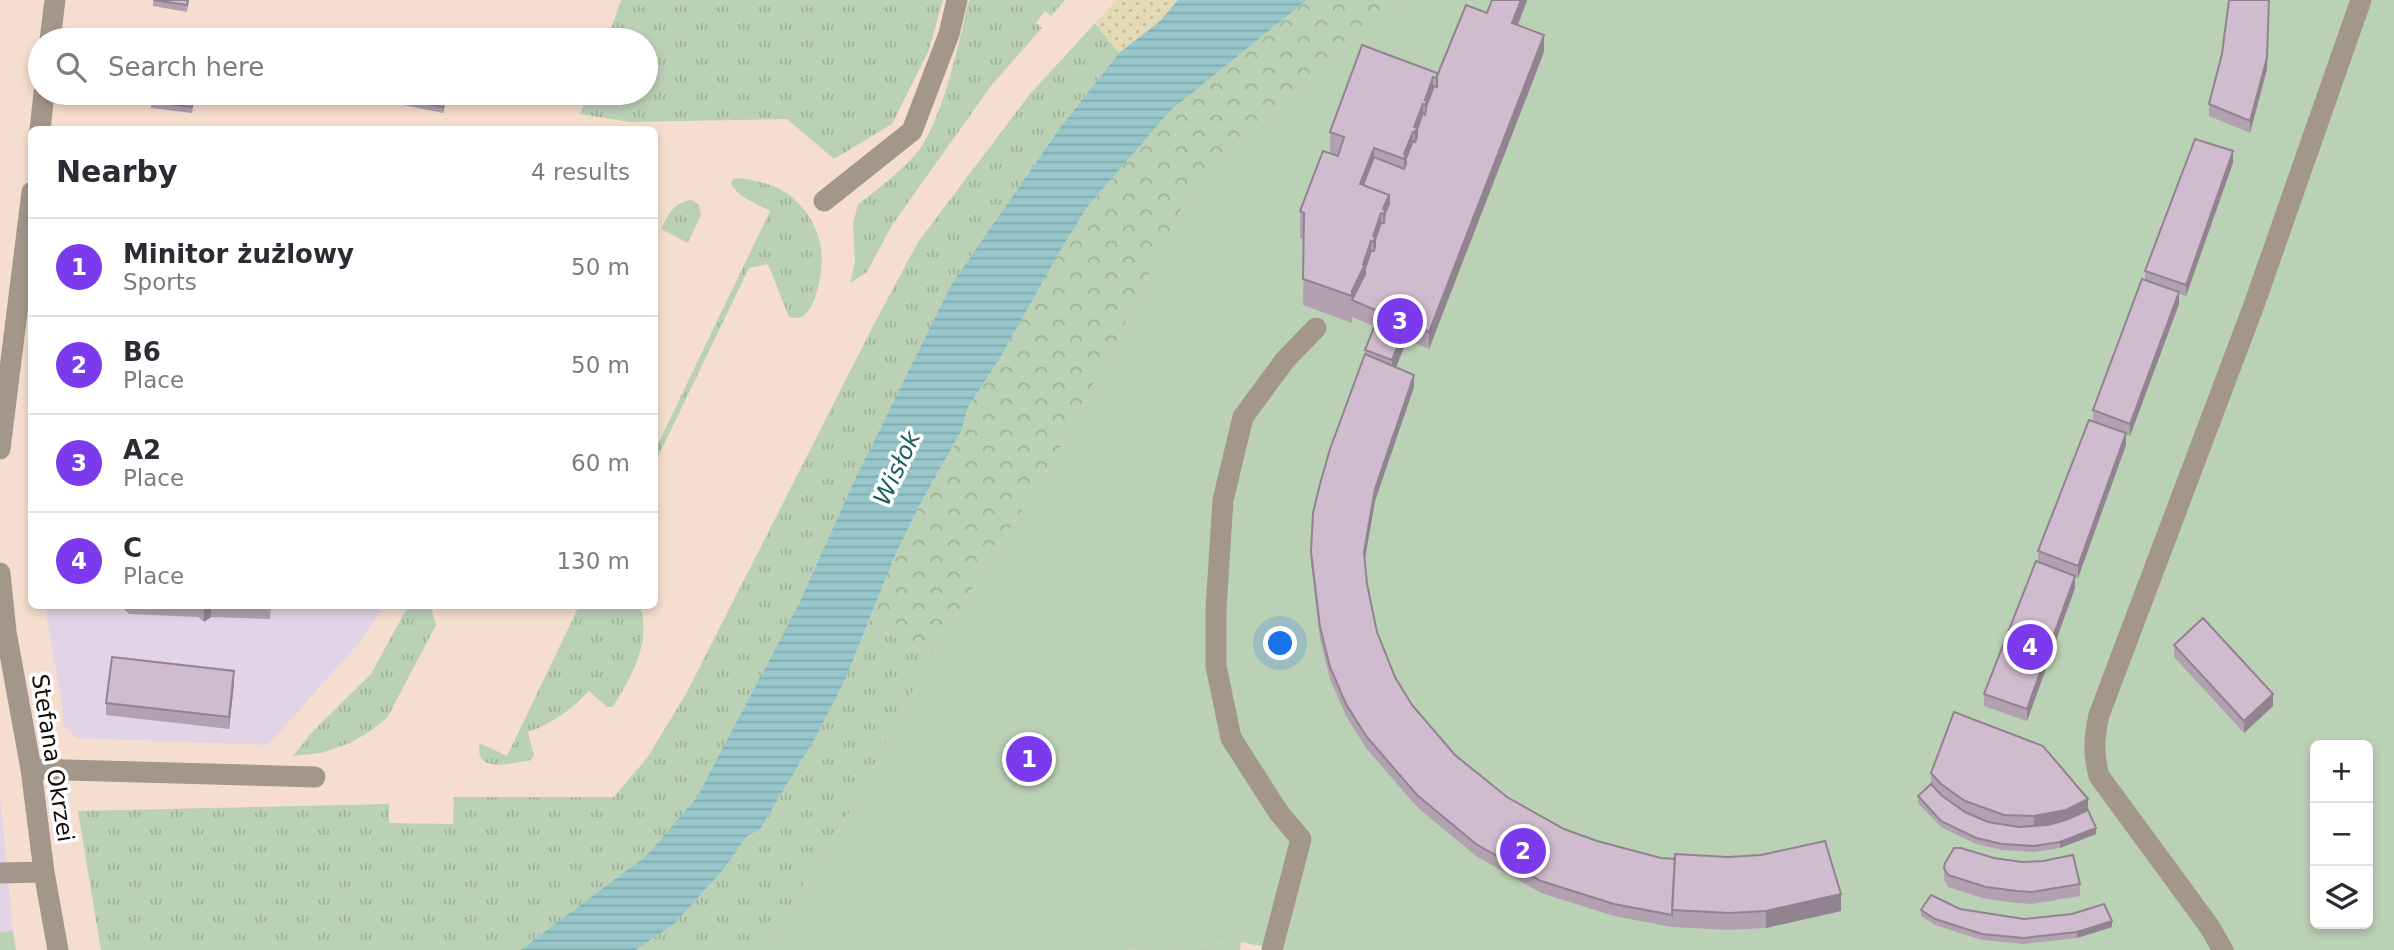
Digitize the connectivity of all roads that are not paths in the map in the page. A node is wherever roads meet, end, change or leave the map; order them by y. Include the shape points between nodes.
1 (55, 0) edge
2 (957, 0) edge
3 (2361, 0) edge
4 (52, 28) edge
5 (43, 105) edge
6 (40, 126) edge
7 (824, 201) dead end
8 (28, 220) edge
9 (1316, 328) dead end
10 (2, 400) edge
11 (0, 449) edge
12 (0, 573) edge
13 (3, 633) edge
14 (31, 769) junction
15 (315, 777) dead end
16 (44, 872) junction
17 (0, 873) edge
18 (58, 950) edge
19 (1272, 950) edge
20 (2223, 950) edge

1 - 4 street
2 - 7 street via 912,131
3 - 20 street via 2094,738 2099,776
5 - 6 street
8 - 10 street
9 - 19 street via 1285,360 1243,417 1223,500 1216,666 1231,738 1301,839
10 - 11 street
12 - 13 street, Stefana Okrzei
13 - 14 street, Stefana Okrzei
14 - 15 street
14 - 16 street, Stefana Okrzei
16 - 17 street
16 - 18 street, Stefana Okrzei

